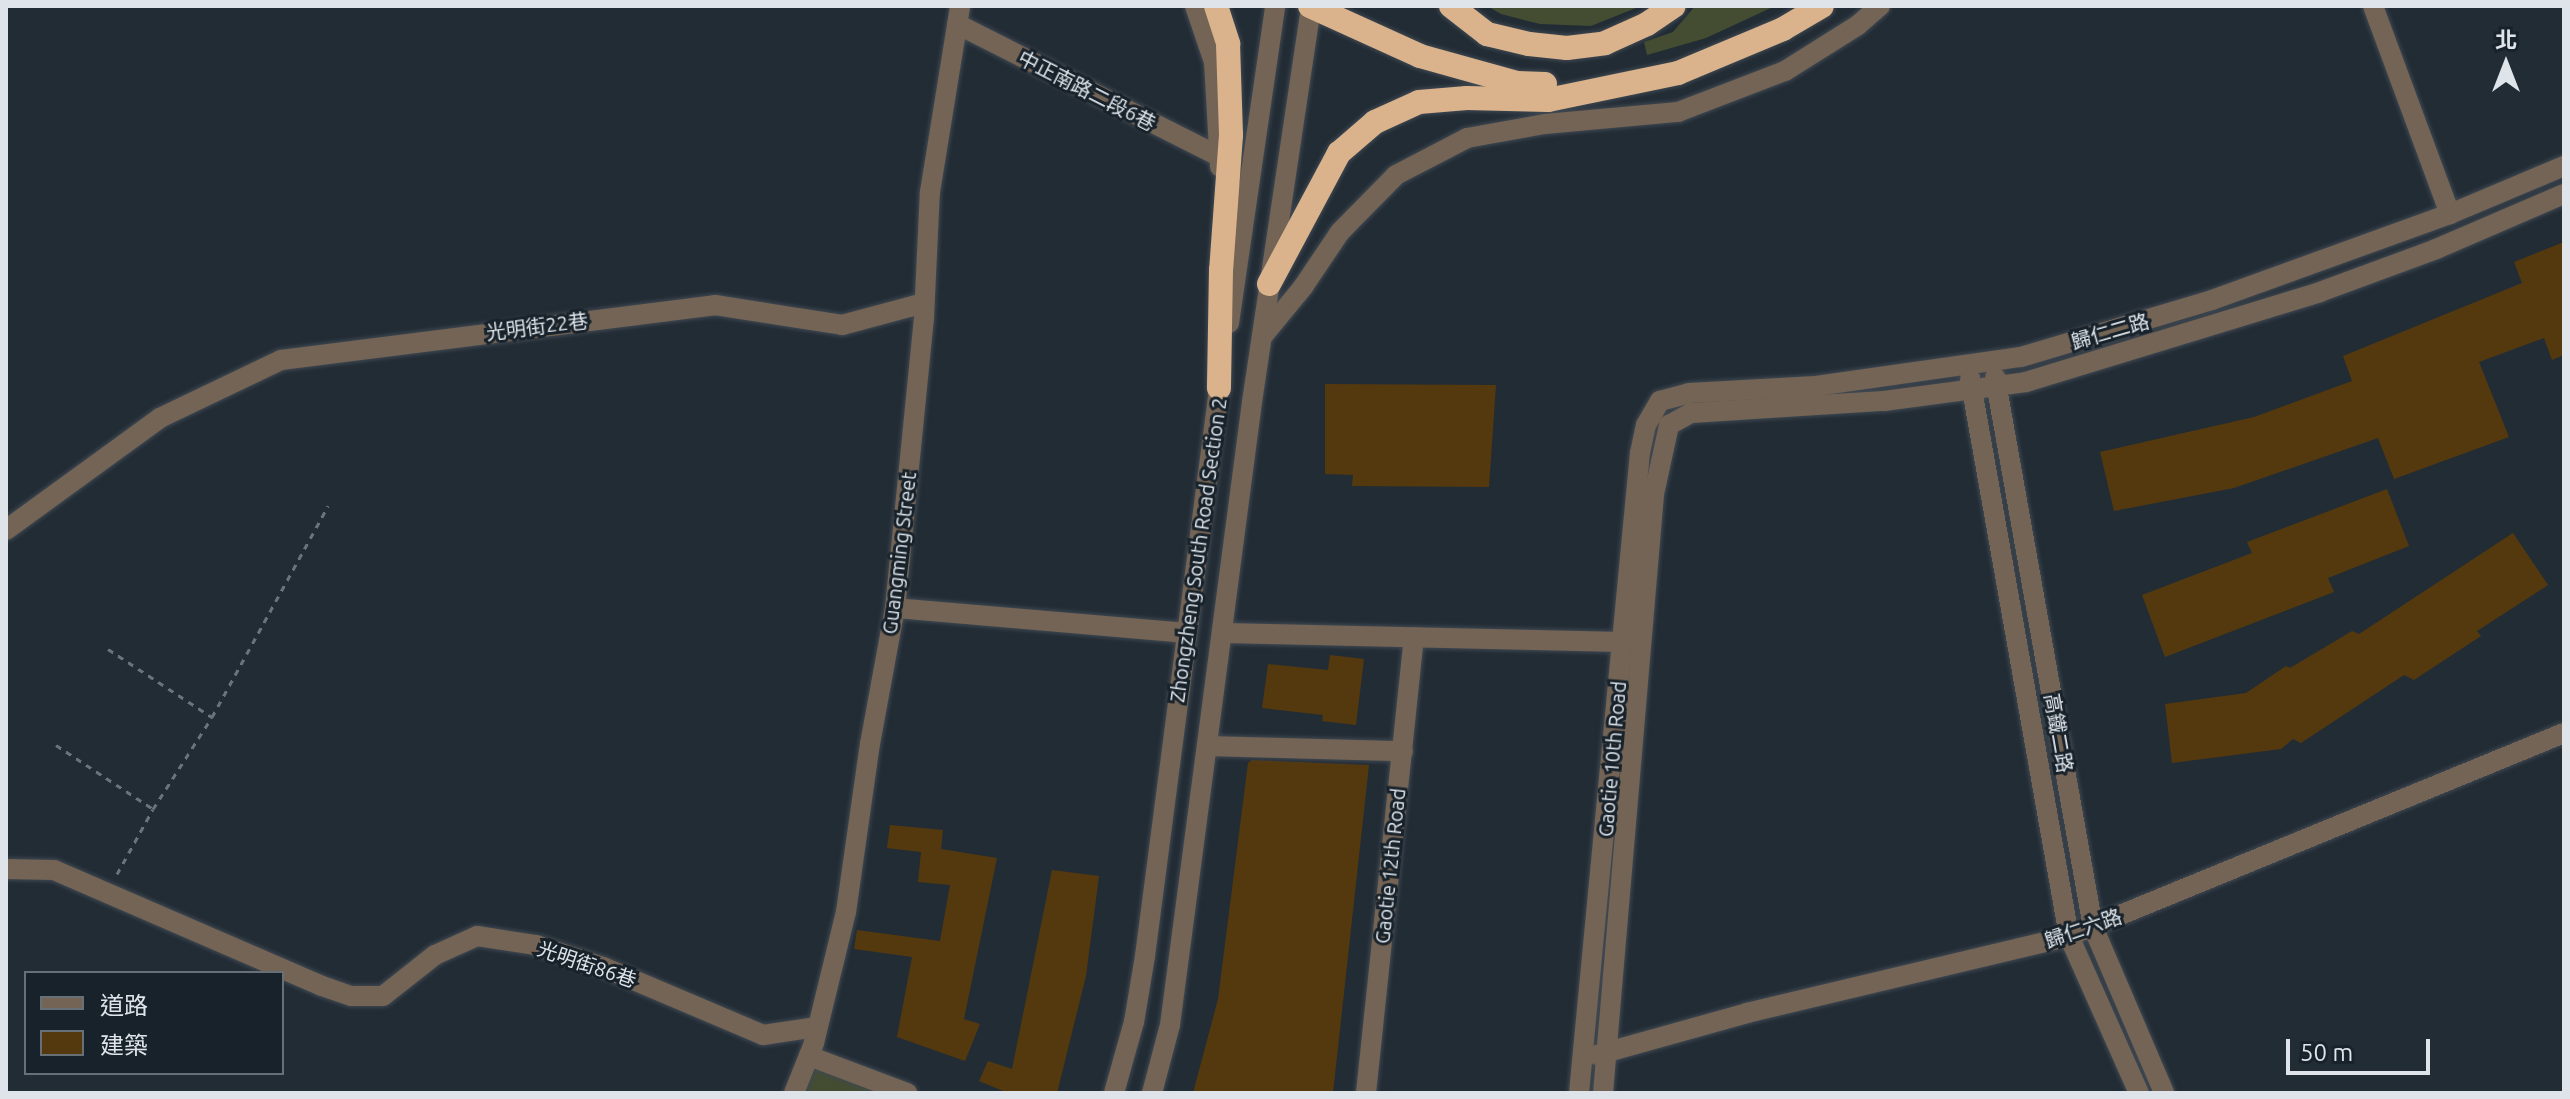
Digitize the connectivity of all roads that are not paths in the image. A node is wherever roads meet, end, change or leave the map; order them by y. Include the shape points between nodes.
1 (1195, 6) edge
2 (1216, 6) edge
3 (1275, 6) edge
4 (1311, 6) edge
5 (1451, 6) edge
6 (1674, 6) edge
7 (1822, 6) edge
8 (1880, 6) edge
9 (2373, 6) edge
10 (958, 15) edge
11 (1598, 87) junction
12 (1218, 156) junction
13 (2564, 166) edge
14 (1225, 194) junction
15 (2564, 194) edge
16 (2450, 214) junction
17 (1269, 284) junction
18 (924, 303) junction
19 (1262, 337) junction
20 (1991, 362) junction
21 (1970, 366) junction
22 (1998, 386) junction
23 (1219, 388) junction
24 (1971, 390) junction
25 (1646, 425) joint
26 (1662, 452) joint
27 (6, 530) edge
28 (895, 608) junction
29 (1186, 633) junction
30 (1223, 633) junction
31 (1414, 638) junction
32 (1633, 642) junction
33 (2564, 733) edge
34 (1207, 746) junction
35 (1403, 751) junction
36 (6, 869) edge
37 (2093, 927) junction
38 (2069, 936) junction
39 (817, 1027) junction
40 (1608, 1050) junction
41 (809, 1056) junction
42 (1582, 1061) junction
43 (794, 1093) edge
44 (907, 1093) edge
45 (1114, 1093) edge
46 (1152, 1093) edge
47 (1366, 1093) edge
48 (1579, 1093) edge
49 (1603, 1093) edge
50 (2139, 1093) edge
51 (2164, 1093) edge

1 - 12 street via 1214,62
2 - 14 highway via 1228,44 1231,135
3 - 23 street, Zhongzheng South Road Section 2
4 - 11 highway via 1420,56 1517,83
4 - 17 street, Zhongzheng South Road Section 2
5 - 6 highway via 1487,34 1567,48 1605,43
7 - 11 highway via 1783,29 1678,73
8 - 19 street via 1785,71 1678,112 1545,124 1467,138 1396,175 1340,232
9 - 16 street
10 - 12 street, 中正南路二段6巷
10 - 18 street, Guangming Street via 930,192
11 - 17 highway via 1548,100 1419,102 1375,122 1339,153
12 - 14 street
13 - 16 street, 歸仁二路
14 - 23 highway
15 - 22 street, 歸仁二路 via 2320,292 2026,382
16 - 20 street, 歸仁二路 via 2212,300
17 - 19 street, Zhongzheng South Road Section 2
18 - 27 street, 光明街22巷 via 842,325 715,305 281,360 160,418
18 - 28 street, Guangming Street
19 - 30 street, Zhongzheng South Road Section 2
20 - 21 street, 歸仁二路
20 - 22 street, 高鐵二路
21 - 24 street, 高鐵二路
21 - 25 street, 歸仁二路 via 1816,386 1689,393 1660,401
22 - 24 street, 歸仁二路
22 - 37 street, 高鐵二路
23 - 29 street, Zhongzheng South Road Section 2
24 - 26 street, 歸仁二路 via 1691,413 1669,425
24 - 38 street, 高鐵二路
25 - 32 street, Gaotie 10th Road via 1640,453
26 - 32 street, Gaotie 10th Road
28 - 29 street
28 - 39 street, Guangming Street via 846,912
29 - 45 street, Zhongzheng South Road Section 2 via 1145,956
30 - 31 street
30 - 34 street, Zhongzheng South Road Section 2
31 - 32 street
31 - 35 street, Gaotie 12th Road
32 - 40 street, Gaotie 10th Road
32 - 42 street, Gaotie 10th Road
33 - 37 street, 歸仁六路
34 - 35 street
34 - 46 street, Zhongzheng South Road Section 2 via 1170,1025
35 - 47 street, Gaotie 12th Road
36 - 39 street, 光明街86巷 via 54,870 351,996 383,996 435,955 477,936 536,945 603,967 763,1035
37 - 38 street, 歸仁六路
37 - 51 street, 高鐵二路
38 - 40 street, 歸仁六路
38 - 50 street, 高鐵二路
39 - 41 street, Guangming Street
40 - 42 street, 歸仁六路
40 - 49 street, Gaotie 10th Road
41 - 43 street, Guangming Street
41 - 44 street
42 - 48 street, Gaotie 10th Road

